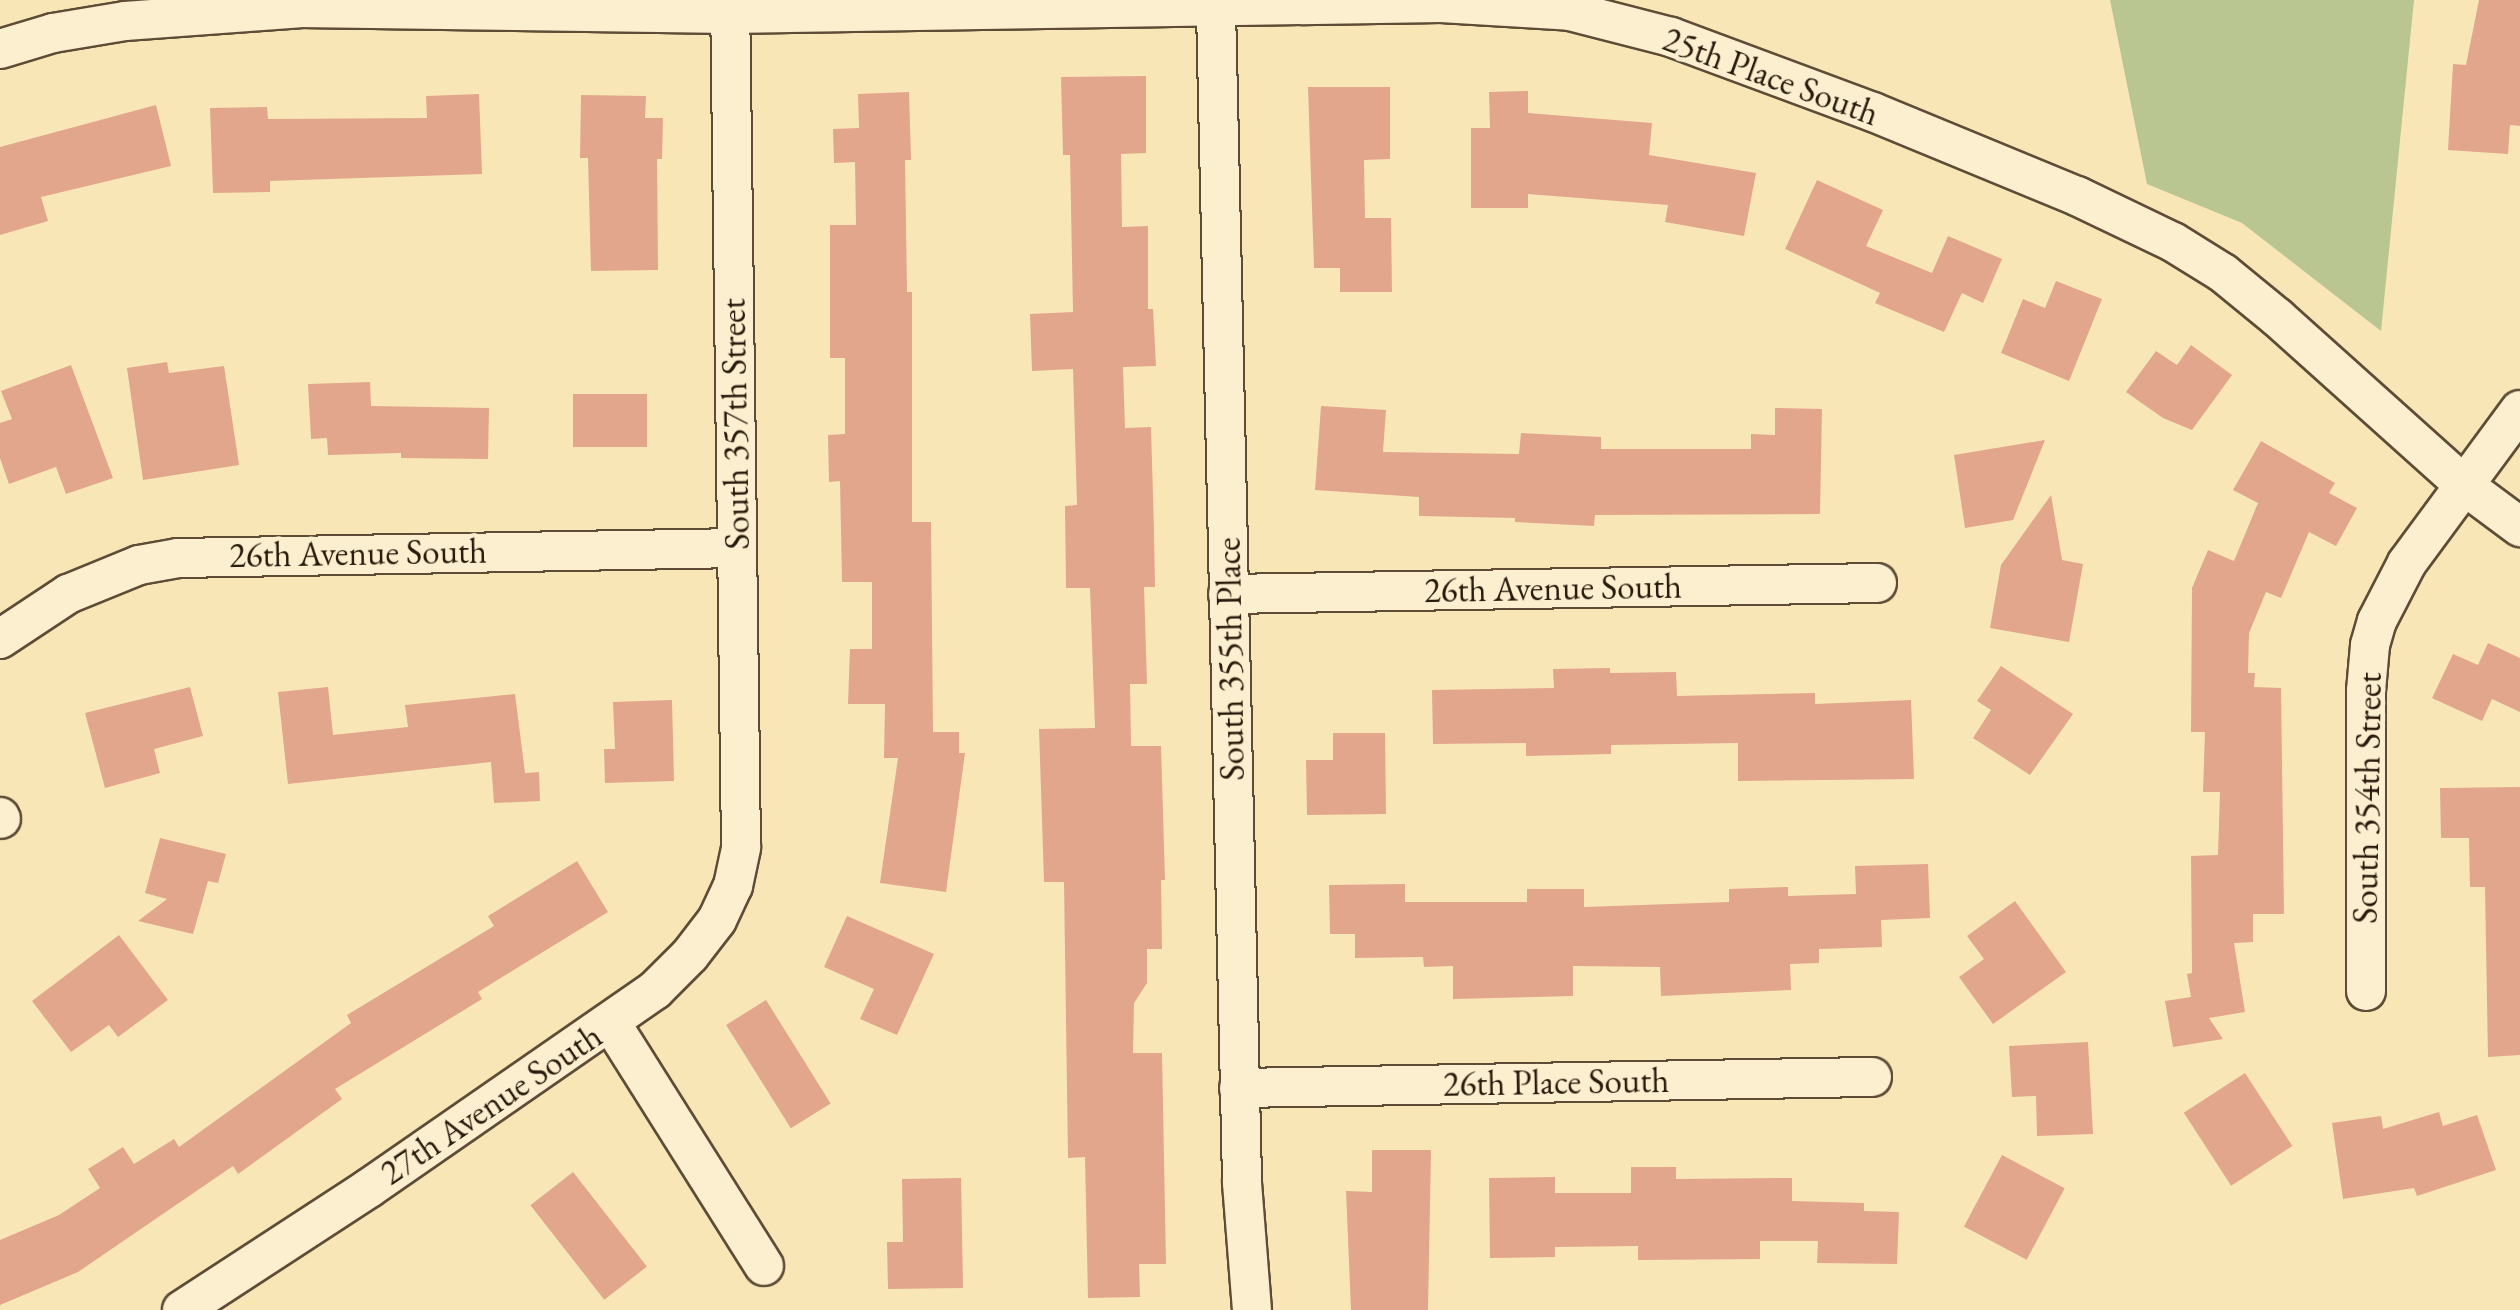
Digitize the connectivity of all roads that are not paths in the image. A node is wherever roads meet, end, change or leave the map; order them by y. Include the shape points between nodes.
1 (730, 7) edge
2 (1216, 8) junction
3 (0, 49) edge
4 (2520, 410) edge
5 (2465, 486) junction
6 (2520, 527) edge
7 (737, 548) junction
8 (1877, 583) dead end
9 (1228, 594) junction
10 (0, 639) edge
11 (741, 847) joint
12 (2366, 991) dead end
13 (611, 1022) junction
14 (1872, 1077) dead end
15 (1239, 1088) junction
16 (764, 1266) dead end
17 (182, 1310) edge
18 (1252, 1310) edge

1 - 2 street, 25th Place South
1 - 3 street, 25th Place South via 280,9 126,21
1 - 7 street, South 357th Street
2 - 5 street, 25th Place South via 1441,3 1570,11 1672,37 1854,106 2077,196 2224,273
2 - 9 street, South 355th Place
4 - 5 street, South 354th Street
5 - 6 street, 25th Place South
5 - 12 street, South 354th Street via 2408,563 2370,645
7 - 10 street, 26th Avenue South via 178,558 68,594
7 - 11 street, South 357th Street
8 - 9 street, 26th Avenue South
9 - 15 street, South 355th Place
11 - 13 street, 27th Avenue South via 717,920 655,990
13 - 16 street
13 - 17 street, 27th Avenue South
14 - 15 street, 26th Place South
15 - 18 street, South 355th Place

